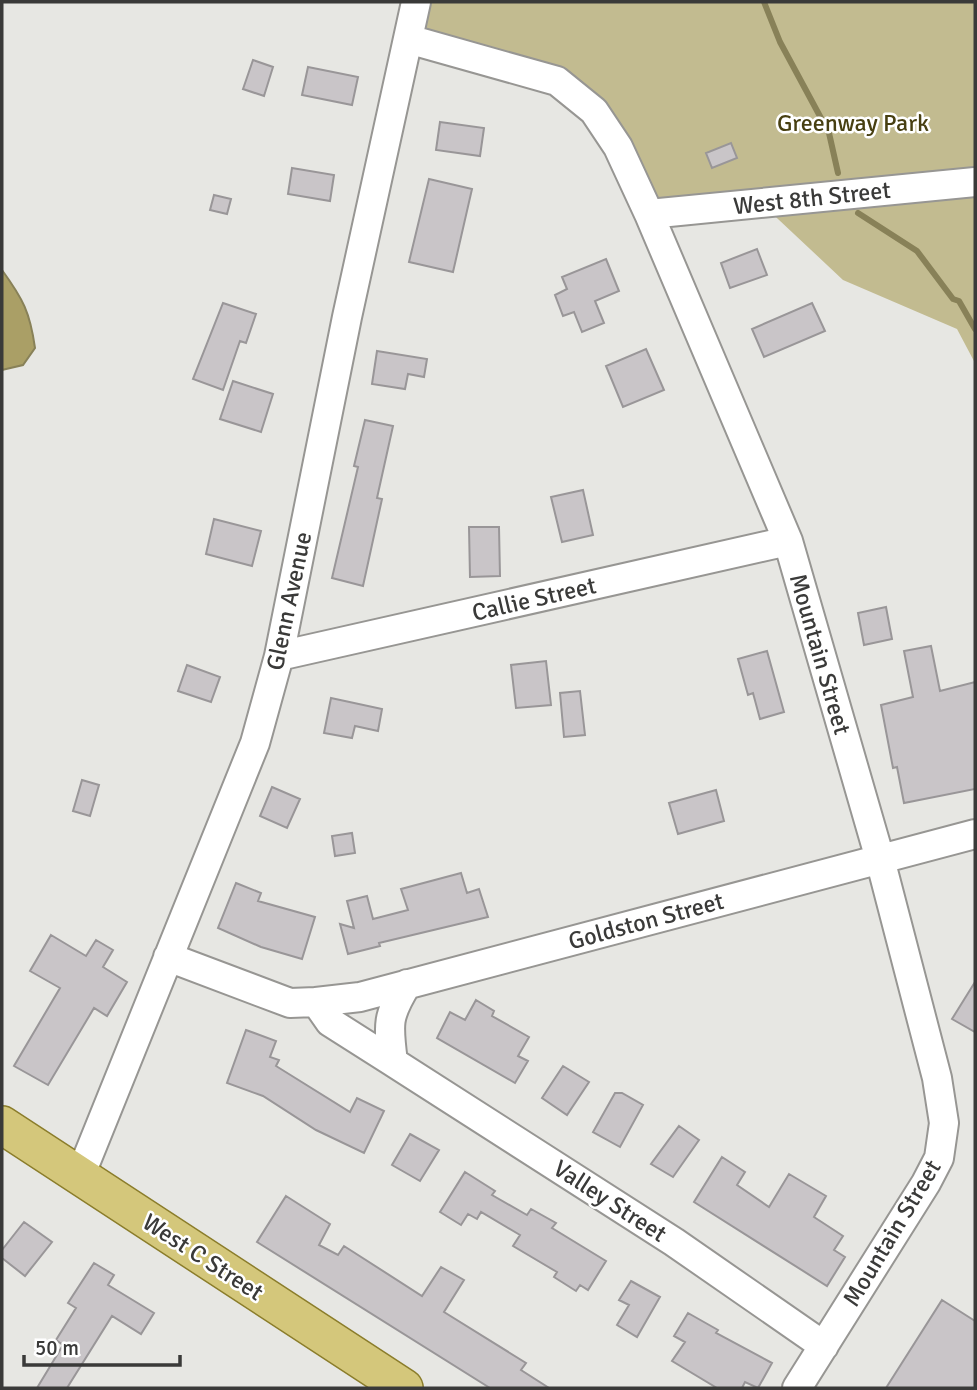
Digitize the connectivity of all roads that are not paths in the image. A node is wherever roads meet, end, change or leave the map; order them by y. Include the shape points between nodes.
1 (416, 2) edge
2 (408, 39) junction
3 (975, 182) edge
4 (649, 214) junction
5 (788, 541) junction
6 (279, 656) junction
7 (975, 834) edge
8 (880, 859) junction
9 (168, 957) junction
10 (407, 984) junction
11 (316, 1002) junction
12 (393, 1062) junction
13 (5, 1134) edge
14 (79, 1176) junction
15 (824, 1346) junction
16 (404, 1388) edge
17 (797, 1388) edge

1 - 2 street, Glenn Avenue
2 - 4 street, Mountain Street via 557,81 594,111 618,147
2 - 6 street, Glenn Avenue
3 - 4 street, West 8th Street
4 - 5 street, Mountain Street
5 - 6 street, Callie Street
5 - 8 street, Mountain Street
6 - 9 street, Glenn Avenue via 255,743
7 - 8 street, Goldston Street
8 - 10 street, Goldston Street
8 - 15 street, Mountain Street via 937,1078 944,1123 939,1158 926,1183
9 - 11 street via 290,1003
9 - 14 street, Glenn Avenue
10 - 11 street, Goldston Street via 360,997
10 - 12 street via 390,1010
11 - 12 street, Valley Street via 330,1022
12 - 15 street, Valley Street via 674,1242
13 - 14 main road, West C Street
14 - 16 main road, West C Street
15 - 17 street, Mountain Street

